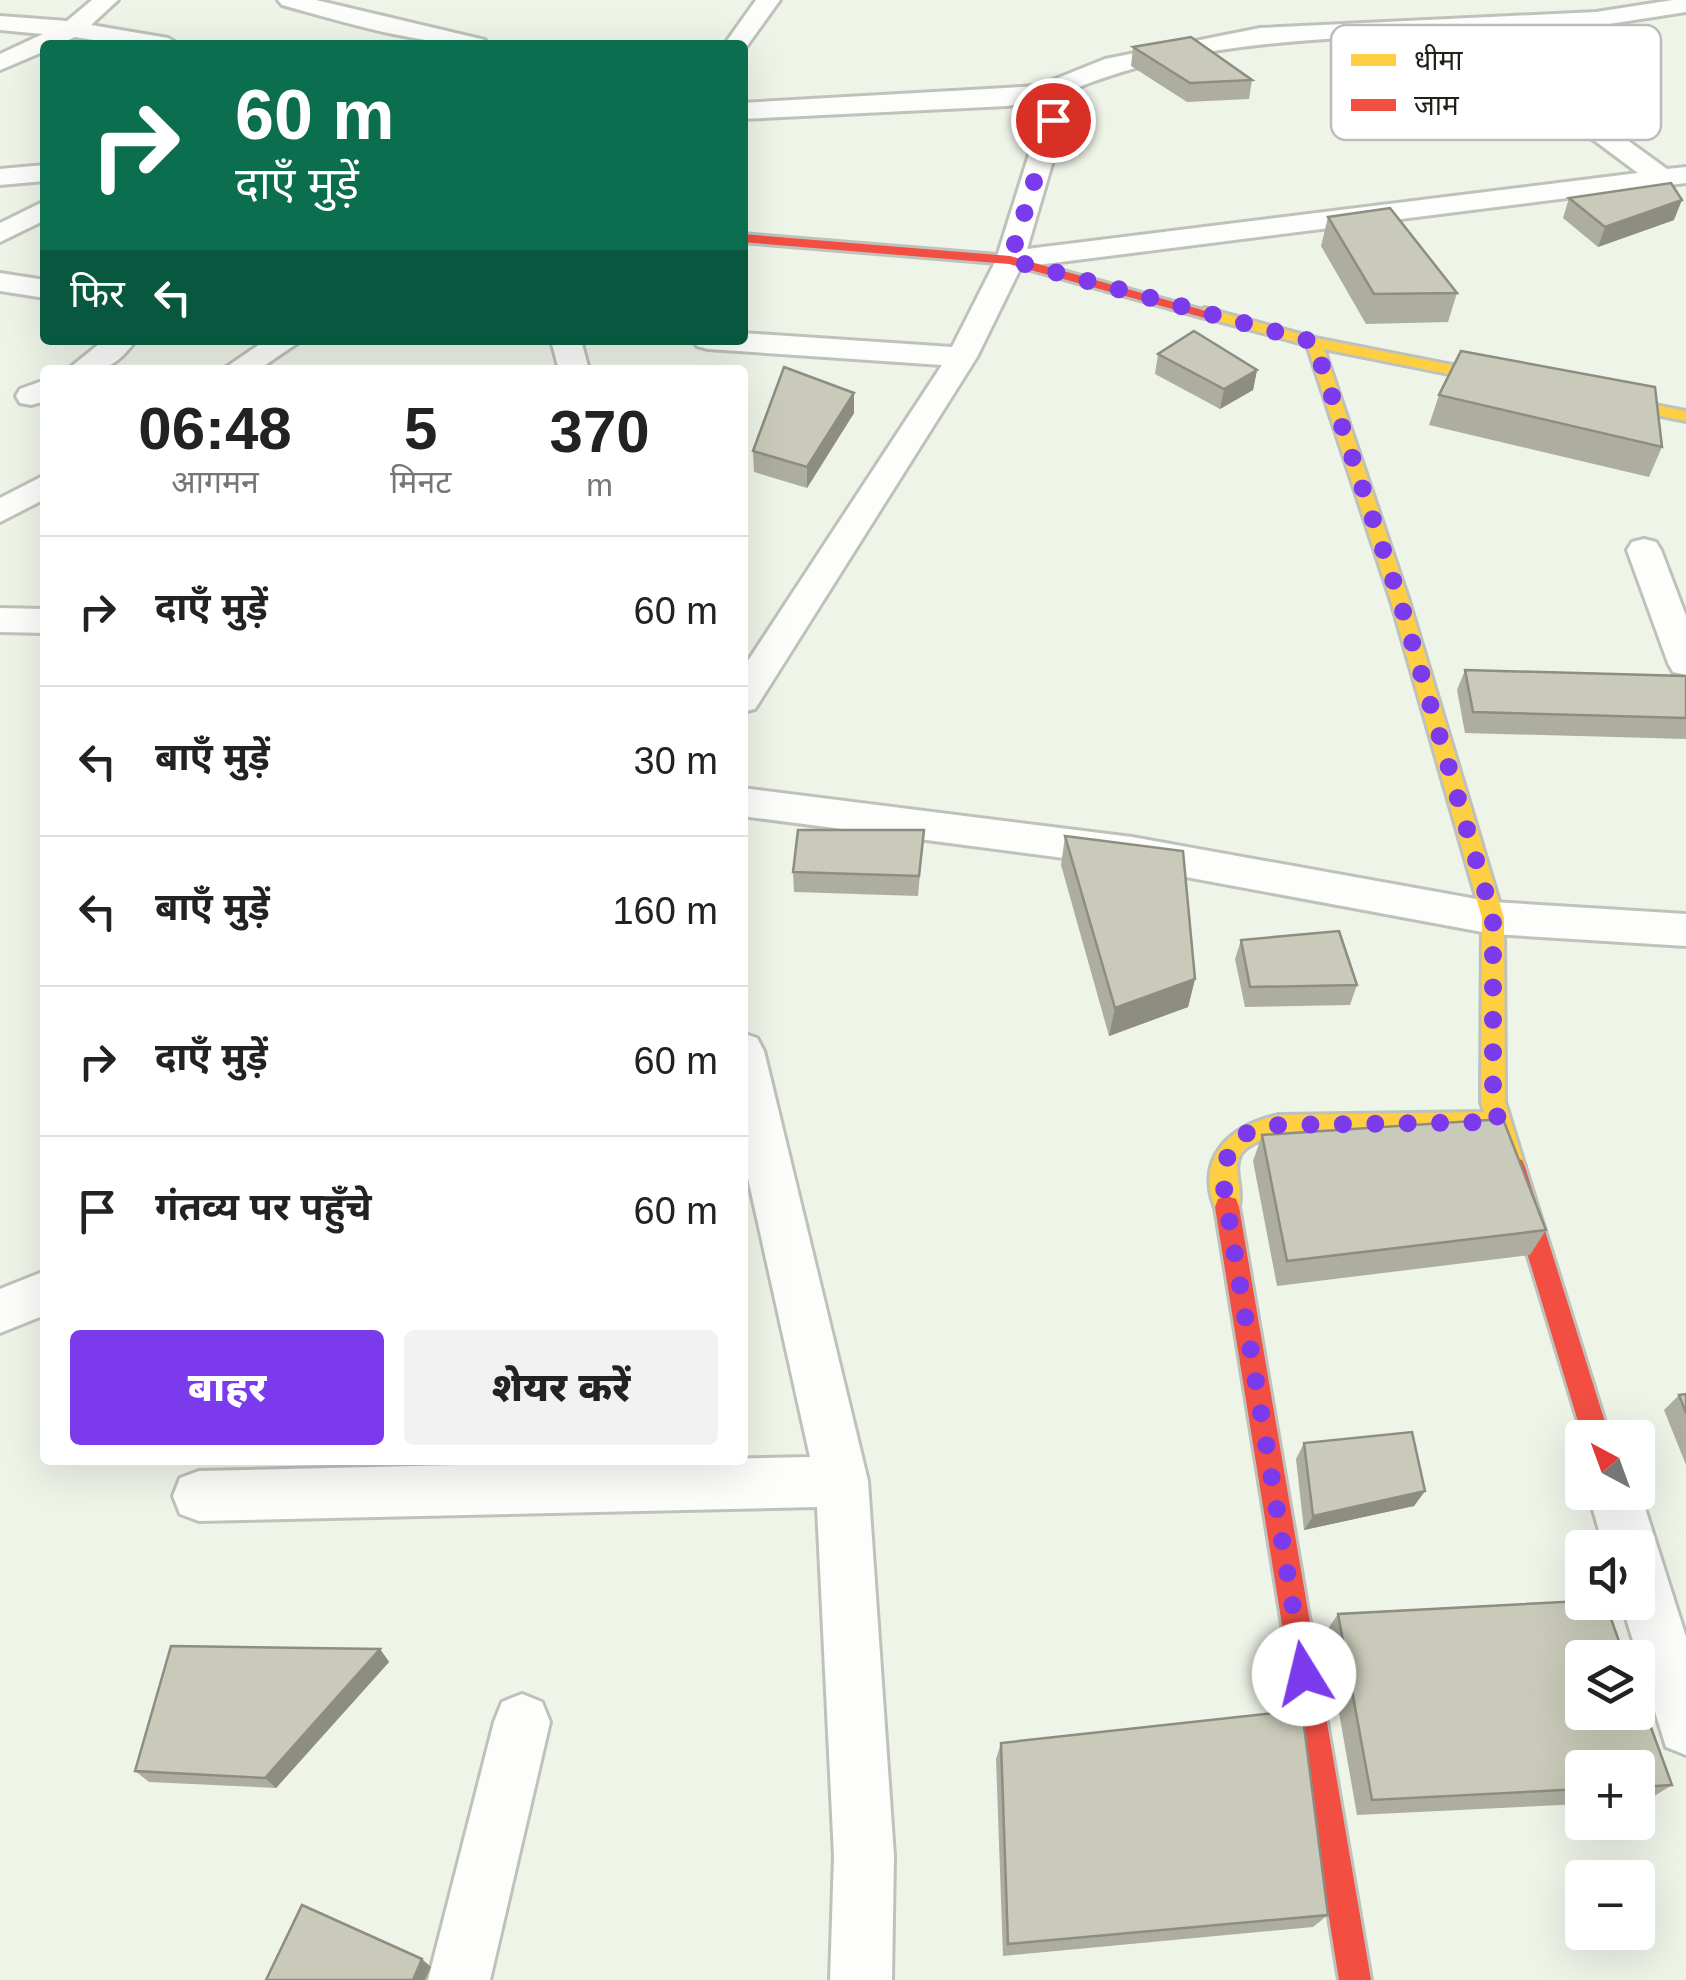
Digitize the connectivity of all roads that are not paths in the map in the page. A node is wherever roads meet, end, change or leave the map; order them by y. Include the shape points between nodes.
1 (106, 0) edge
2 (290, 0) edge
3 (768, 0) edge
4 (1412, 0) edge
5 (1686, 5) edge
6 (339, 7) edge
7 (1324, 7) dead end
8 (0, 24) edge
9 (1365, 25) edge
10 (1441, 25) edge
11 (1464, 25) edge
12 (72, 29) junction
13 (1331, 30) edge
14 (49, 40) edge
15 (138, 40) edge
16 (459, 40) edge
17 (740, 40) edge
18 (40, 44) edge
19 (0, 63) edge
20 (1063, 85) junction
21 (748, 111) edge
22 (1617, 140) edge
23 (40, 173) edge
24 (0, 177) edge
25 (1674, 177) edge
26 (40, 212) edge
27 (0, 234) edge
28 (748, 238) edge
29 (1010, 260) junction
30 (0, 282) edge
31 (40, 288) edge
32 (1314, 342) junction
33 (748, 343) edge
34 (116, 345) edge
35 (279, 345) edge
36 (962, 357) junction
37 (91, 365) edge
38 (245, 365) edge
39 (1686, 416) edge
40 (40, 488) edge
41 (0, 512) edge
42 (1644, 550) dead end
43 (0, 620) edge
44 (40, 621) edge
45 (1686, 663) edge
46 (748, 691) edge
47 (748, 803) edge
48 (1493, 918) junction
49 (1686, 930) edge
50 (748, 1076) edge
51 (1499, 1122) junction
52 (40, 1295) edge
53 (0, 1311) edge
54 (1591, 1420) edge
55 (842, 1481) junction
56 (199, 1496) dead end
57 (1653, 1620) edge
58 (522, 1722) dead end
59 (1686, 1727) edge
60 (459, 1980) edge
61 (861, 1980) edge
62 (1355, 1980) edge

1 - 12 street
2 - 6 street
3 - 17 street
4 - 10 street
5 - 11 street via 1596,19
6 - 16 street
7 - 9 street
8 - 12 street
12 - 14 street
12 - 15 street
13 - 20 street via 1194,46 1114,64
18 - 19 street
20 - 21 street via 1006,98
20 - 29 street
22 - 25 street
23 - 24 street
25 - 29 street
26 - 27 street
28 - 29 street
29 - 32 street
29 - 36 street
30 - 31 street
32 - 39 street
32 - 48 street via 1400,601
33 - 36 street
34 - 37 street
35 - 38 street
36 - 46 street
40 - 41 street
42 - 45 street
43 - 44 street
47 - 48 street via 1132,852
48 - 49 street
48 - 51 street via 1493,1102
50 - 55 street
51 - 54 street
51 - 62 street via 1248,1130 1230,1146 1222,1176
52 - 53 street
55 - 56 street
55 - 61 street via 864,1856
57 - 59 street
58 - 60 street

